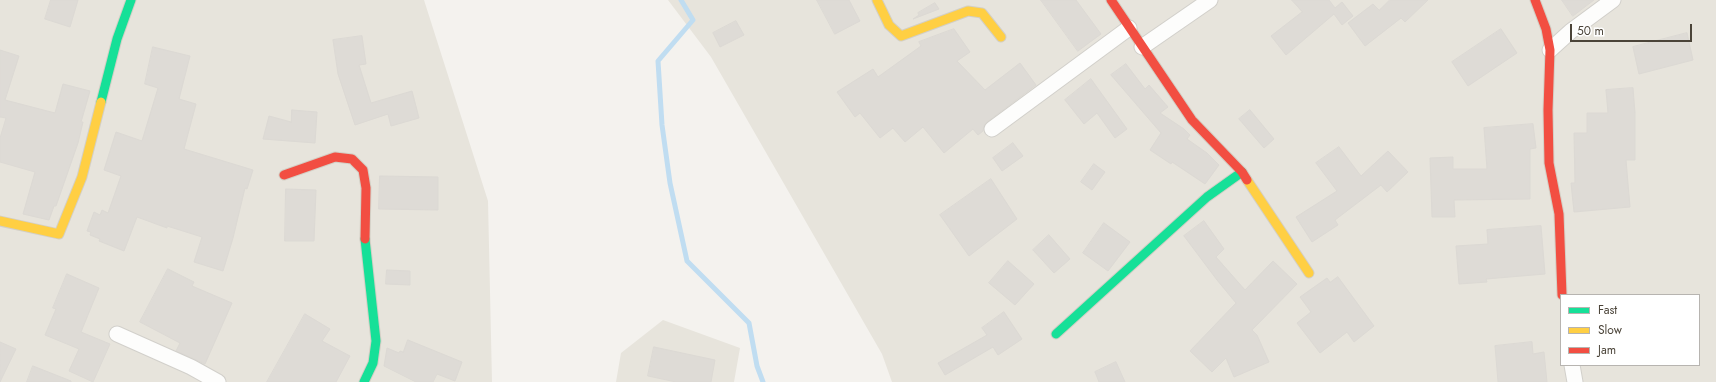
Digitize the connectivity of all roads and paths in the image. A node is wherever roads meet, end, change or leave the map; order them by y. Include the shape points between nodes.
1 (131, 0) edge
2 (877, 0) edge
3 (1111, 0) edge
4 (1210, 0) edge
5 (1535, 0) edge
6 (1613, 0) edge
7 (1129, 28) junction
8 (1001, 37) dead end
9 (1142, 47) junction
10 (1550, 50) junction
11 (992, 129) dead end
12 (1242, 172) junction
13 (284, 175) dead end
14 (0, 221) edge
15 (1309, 273) dead end
16 (1562, 294) edge
17 (116, 334) dead end
18 (1056, 334) dead end
19 (1572, 366) edge
20 (218, 382) edge
21 (364, 382) edge
22 (1575, 382) edge

1 - 14 street via 82,177 59,234
2 - 8 street via 889,25 901,36 968,11 982,13
3 - 7 street
4 - 9 street
5 - 10 street via 1546,29
6 - 10 street
7 - 9 street
7 - 11 street
9 - 12 street via 1192,120
10 - 16 street via 1549,163 1559,214
12 - 15 street
12 - 18 street via 1207,197
13 - 21 street via 335,157 352,159 363,170 366,188 365,238 376,340 373,363
17 - 20 street via 191,367
19 - 22 street

